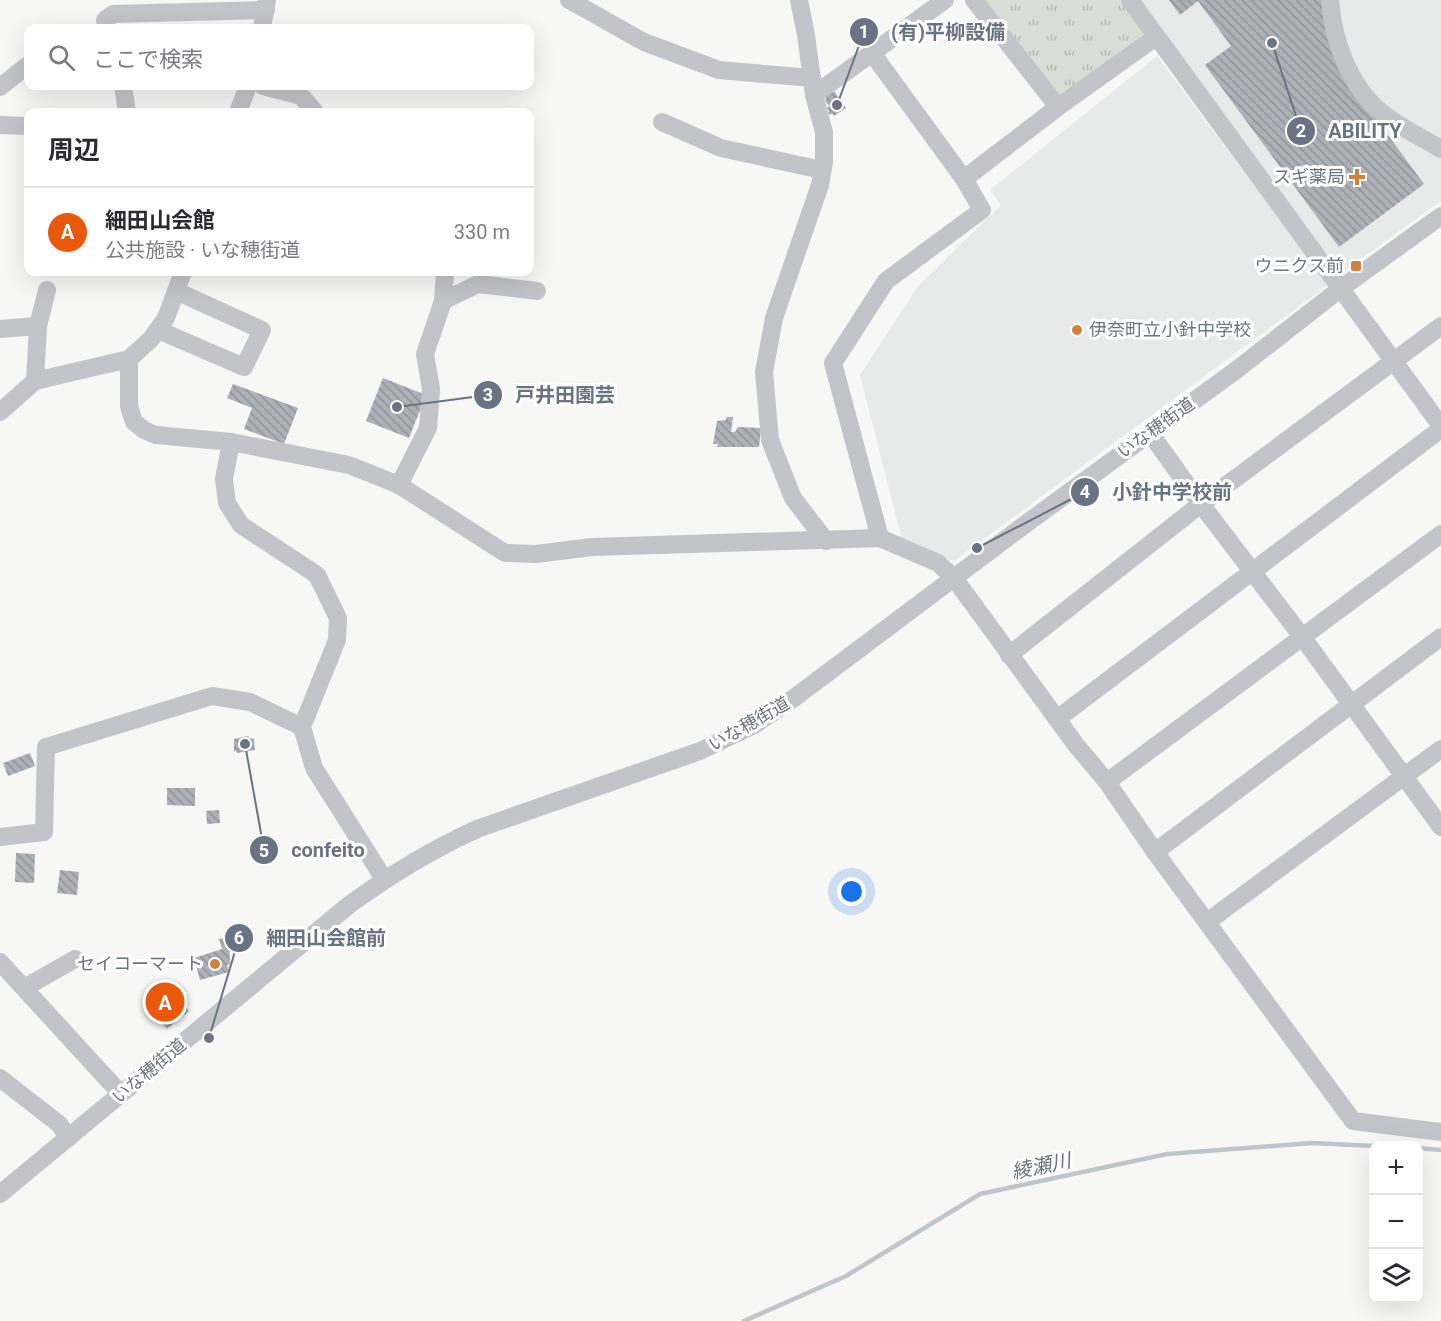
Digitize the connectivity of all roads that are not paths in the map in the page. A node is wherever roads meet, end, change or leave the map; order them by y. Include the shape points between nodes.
1 (569, 0) edge
2 (800, 0) edge
3 (945, 0) edge
4 (974, 0) edge
5 (1130, 0) edge
6 (1330, 0) edge
7 (267, 5) edge
8 (103, 24) edge
9 (263, 24) edge
10 (1156, 37) junction
11 (872, 53) junction
12 (24, 68) edge
13 (0, 87) edge
14 (813, 87) junction
15 (124, 90) edge
16 (246, 90) edge
17 (278, 90) edge
18 (1058, 107) junction
19 (126, 108) edge
20 (240, 108) edge
21 (312, 108) edge
22 (662, 122) dead end
23 (0, 125) edge
24 (24, 126) edge
25 (1441, 149) edge
26 (822, 170) junction
27 (964, 179) junction
28 (1441, 216) edge
29 (182, 276) edge
30 (445, 276) edge
31 (1340, 289) junction
32 (47, 290) dead end
33 (176, 291) junction
34 (537, 291) dead end
35 (443, 301) junction
36 (38, 326) junction
37 (1441, 326) edge
38 (0, 329) edge
39 (158, 330) junction
40 (129, 359) junction
41 (1394, 362) junction
42 (35, 381) junction
43 (0, 412) edge
44 (1441, 428) edge
45 (1150, 433) junction
46 (231, 442) junction
47 (399, 485) junction
48 (1201, 504) junction
49 (1441, 534) edge
50 (880, 538) junction
51 (826, 541) junction
52 (1254, 572) junction
53 (954, 578) junction
54 (1441, 637) edge
55 (1303, 638) junction
56 (1009, 655) junction
57 (1352, 705) junction
58 (1057, 719) junction
59 (302, 728) junction
60 (1441, 749) edge
61 (1404, 777) junction
62 (1107, 782) junction
63 (1441, 826) edge
64 (0, 837) edge
65 (1155, 852) junction
66 (384, 879) junction
67 (1207, 922) junction
68 (75, 959) dead end
69 (0, 962) edge
70 (24, 988) junction
71 (0, 1078) edge
72 (121, 1094) junction
73 (1441, 1132) edge
74 (69, 1138) junction
75 (0, 1194) edge

1 - 14 street via 644,42 719,70
2 - 14 street
3 - 11 street
4 - 18 street
5 - 10 street
6 - 25 street via 1345,62 1362,90 1380,111
7 - 8 street via 113,14
7 - 9 street
10 - 18 street
10 - 31 street
11 - 14 street
11 - 27 street
12 - 13 street
14 - 26 street via 824,132
15 - 19 street
16 - 20 street
17 - 21 street via 301,96
18 - 27 street
22 - 26 street via 720,148
23 - 24 street
26 - 51 street via 774,318 764,372 770,440 793,498
27 - 50 street via 982,210 886,281 833,363
28 - 31 street, いな穂街道
29 - 33 street
30 - 35 street
31 - 41 street
31 - 45 street, いな穂街道
32 - 36 street
33 - 39 street
33 - 39 street via 262,330 244,368
34 - 35 street via 478,284
35 - 47 street via 425,354 431,389 428,428
36 - 38 street
36 - 42 street
37 - 41 street
39 - 40 street
40 - 42 street
40 - 46 street via 129,406 134,422 156,435
41 - 44 street
41 - 48 street
42 - 43 street
44 - 52 street
45 - 48 street
45 - 53 street, いな穂街道
46 - 47 street via 349,465
46 - 59 street via 224,479 228,503 241,525 318,575 338,618 337,640
47 - 51 street via 505,553
48 - 52 street
48 - 56 street
49 - 55 street
50 - 51 street
50 - 53 street via 938,563
52 - 55 street
52 - 58 street
53 - 56 street
53 - 66 street, いな穂街道 via 794,698 724,741 477,829
54 - 57 street
55 - 57 street
55 - 62 street
56 - 58 street
57 - 61 street
57 - 65 street
58 - 62 street
59 - 64 street via 250,702 212,696 46,747 44,832
59 - 66 street via 314,768
60 - 61 street
61 - 63 street
61 - 67 street
62 - 65 street
65 - 67 street
66 - 72 street, いな穂街道
67 - 73 street via 1353,1121
68 - 70 street
69 - 70 street
70 - 72 street
71 - 74 street via 59,1124
72 - 74 street, いな穂街道
74 - 75 street, いな穂街道

